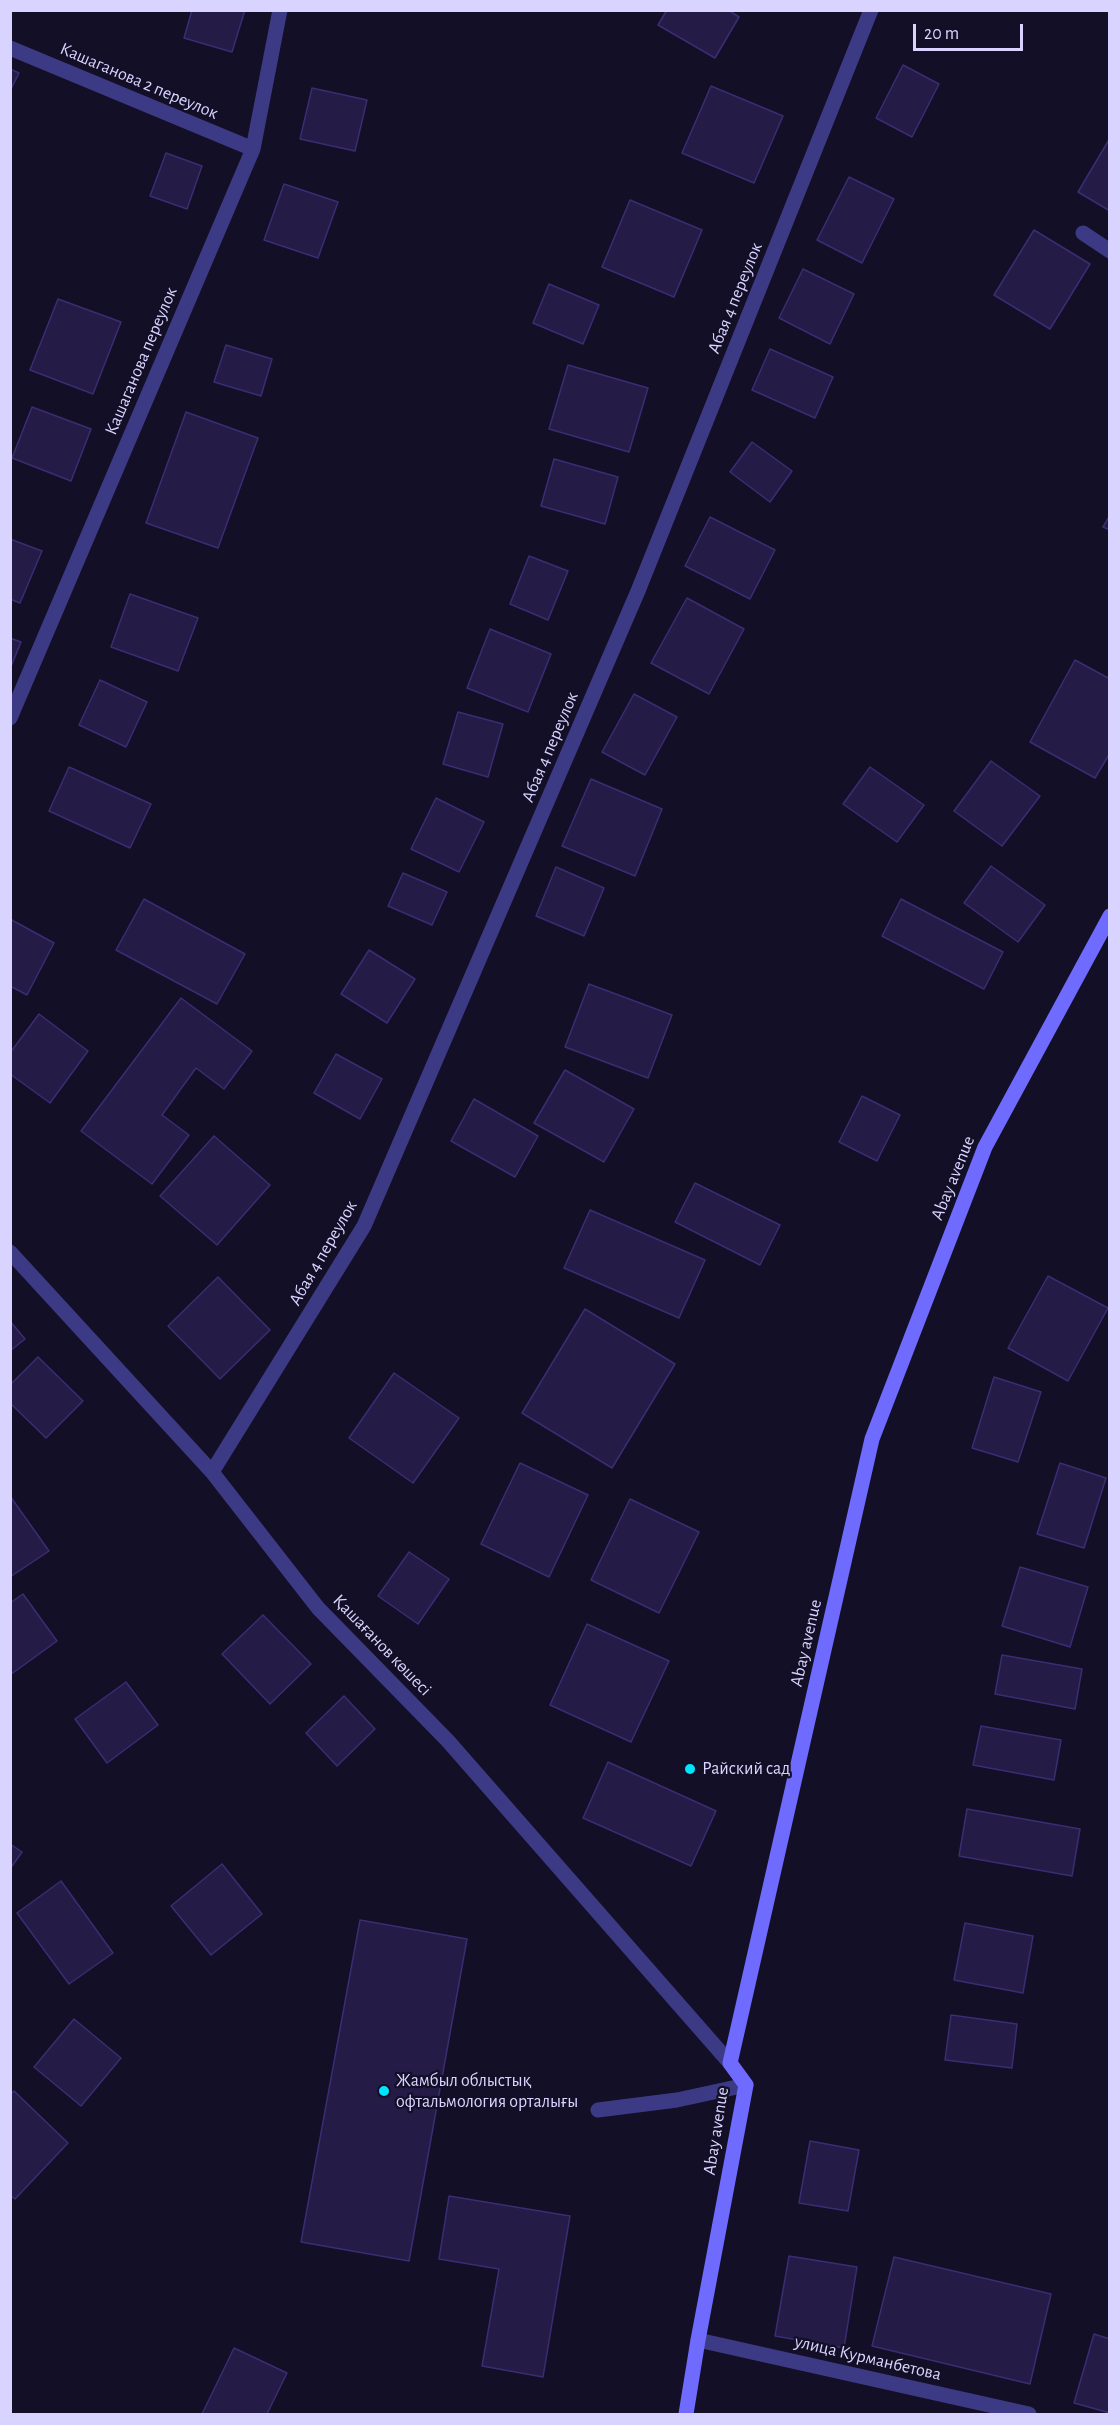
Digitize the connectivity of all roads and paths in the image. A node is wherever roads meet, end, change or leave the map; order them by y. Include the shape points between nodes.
1 (280, 10) edge
2 (871, 10) edge
3 (10, 48) edge
4 (253, 149) junction
5 (1083, 233) dead end
6 (1110, 251) edge
7 (10, 718) edge
8 (1110, 916) edge
9 (10, 1252) edge
10 (212, 1472) junction
11 (730, 2063) junction
12 (746, 2085) junction
13 (598, 2110) dead end
14 (698, 2340) junction
15 (686, 2415) edge
16 (1029, 2415) edge

1 - 4 street, Кашаганова переулок
2 - 10 street, Абая 4 переулок via 639,591 364,1226
3 - 4 street, Кашаганова 2 переулок
4 - 7 street, Кашаганова переулок
5 - 6 street
8 - 11 main road, Abay avenue via 985,1147 872,1439
9 - 10 street, Қашағанов көшесі
10 - 11 street, Қашағанов көшесі via 318,1608 448,1741
11 - 12 main road, Abay avenue
12 - 13 street via 676,2100
12 - 14 main road, Abay avenue
14 - 15 main road, Abay avenue
14 - 16 street, улица Курманбетова

